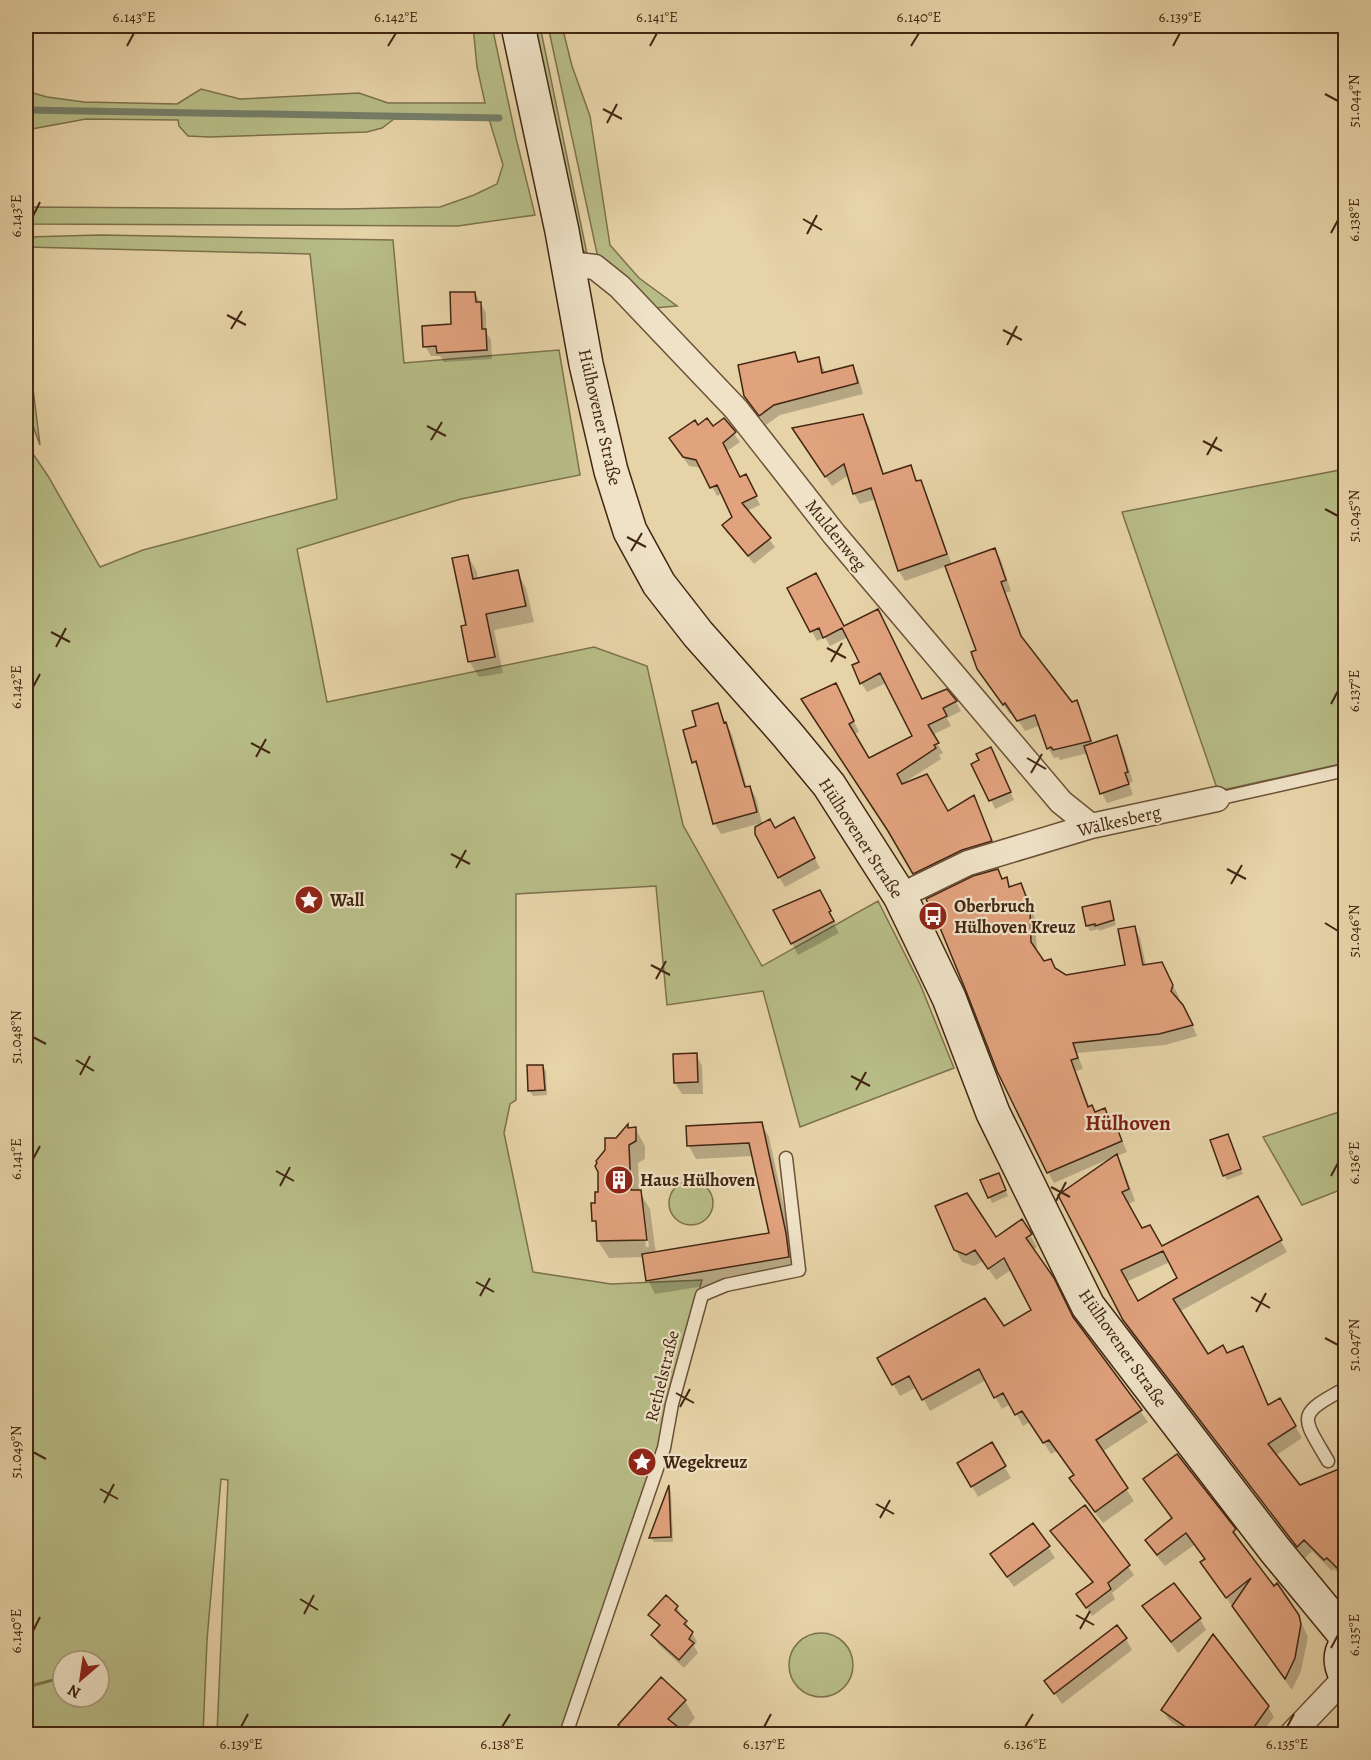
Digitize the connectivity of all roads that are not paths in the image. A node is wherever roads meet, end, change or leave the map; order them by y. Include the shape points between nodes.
1 (518, 26) edge
2 (568, 264) junction
3 (1346, 770) edge
4 (1217, 799) joint
5 (1091, 826) junction
6 (900, 896) junction
7 (786, 1158) dead end
8 (1346, 1388) edge
9 (1328, 1461) dead end
10 (1346, 1636) edge
11 (1346, 1644) edge
12 (1346, 1676) edge
13 (566, 1734) edge
14 (1292, 1734) edge

1 - 2 main road, Hülhovener Straße
2 - 5 street, Muldenweg via 595,267 620,287 736,409 834,534 1061,802
2 - 6 main road, Hülhovener Straße via 586,364 611,471 630,531 659,584 828,786
3 - 4 lane, Wälkesberg
4 - 5 street, Wälkesberg
5 - 6 street, Wälkesberg via 969,863
6 - 10 main road, Hülhovener Straße via 949,998 993,1113 1088,1306
7 - 13 lane, Rethelstraße via 799,1270 702,1294 664,1448
8 - 9 lane via 1311,1408 1308,1416 1307,1424
11 - 12 main road via 1341,1658
12 - 14 street

